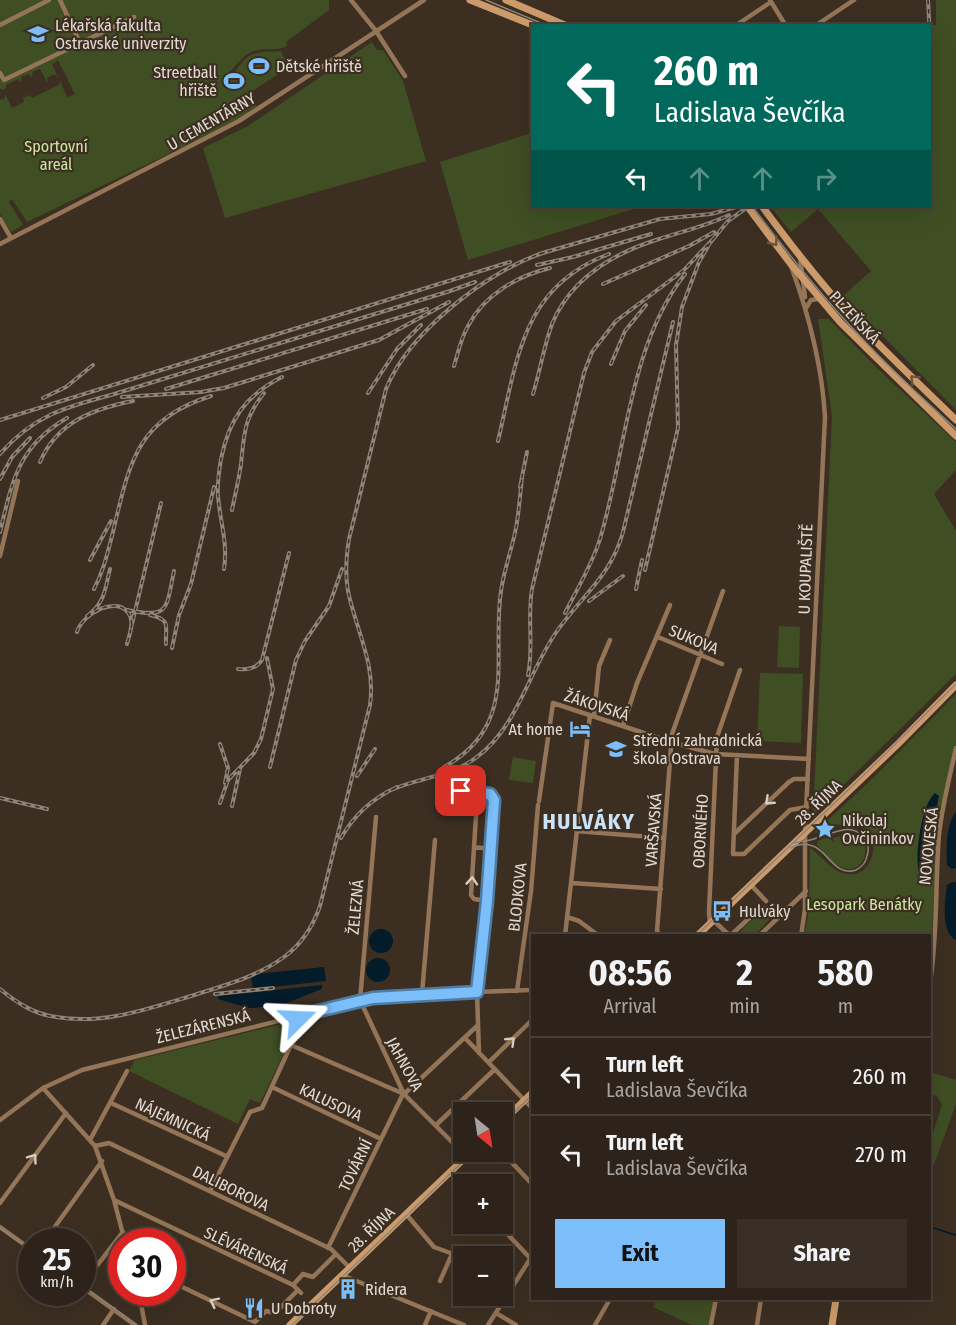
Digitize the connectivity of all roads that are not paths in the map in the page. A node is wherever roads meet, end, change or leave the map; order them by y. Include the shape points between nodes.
1 (49, 0) edge
2 (60, 0) edge
3 (351, 0) edge
4 (424, 0) edge
5 (470, 0) edge
6 (506, 0) edge
7 (854, 0) edge
8 (770, 1) edge
9 (134, 16) dead end
10 (531, 24) edge
11 (562, 24) edge
12 (738, 24) edge
13 (785, 24) edge
14 (818, 24) edge
15 (0, 25) edge
16 (376, 31) junction
17 (80, 43) junction
18 (0, 73) edge
19 (405, 76) dead end
20 (2, 81) edge
21 (748, 207) edge
22 (763, 207) edge
23 (0, 219) edge
24 (11, 238) junction
25 (0, 244) edge
26 (800, 257) junction
27 (790, 263) junction
28 (802, 278) junction
29 (819, 298) junction
30 (806, 308) junction
31 (956, 420) edge
32 (956, 436) edge
33 (18, 481) dead end
34 (0, 556) edge
35 (723, 591) dead end
36 (670, 605) dead end
37 (658, 637) junction
38 (610, 640) dead end
39 (701, 655) junction
40 (722, 664) dead end
41 (740, 670) dead end
42 (956, 685) edge
43 (553, 704) joint
44 (592, 715) junction
45 (622, 726) junction
46 (671, 742) junction
47 (956, 748) edge
48 (716, 754) junction
49 (738, 755) junction
50 (809, 759) junction
51 (808, 778) junction
52 (439, 790) dead end
53 (482, 793) junction
54 (807, 807) junction
55 (376, 817) dead end
56 (576, 831) junction
57 (806, 832) junction
58 (734, 834) junction
59 (664, 838) junction
60 (435, 840) dead end
61 (474, 847) junction
62 (490, 849) junction
63 (572, 883) junction
64 (751, 885) junction
65 (661, 889) junction
66 (806, 891) junction
67 (487, 901) junction
68 (766, 901) dead end
69 (567, 917) junction
70 (778, 917) junction
71 (712, 922) junction
72 (565, 934) edge
73 (596, 934) edge
74 (659, 934) edge
75 (699, 934) edge
76 (727, 934) edge
77 (732, 934) edge
78 (761, 934) edge
79 (801, 934) edge
80 (931, 976) edge
81 (531, 990) edge
82 (517, 991) junction
83 (477, 992) junction
84 (422, 994) junction
85 (360, 1000) junction
86 (297, 1016) junction
87 (531, 1021) edge
88 (477, 1026) junction
89 (465, 1038) junction
90 (291, 1045) junction
91 (479, 1053) junction
92 (489, 1062) junction
93 (495, 1069) junction
94 (127, 1071) dead end
95 (272, 1087) junction
96 (43, 1088) junction
97 (404, 1094) junction
98 (531, 1094) edge
99 (525, 1100) junction
100 (111, 1103) junction
101 (531, 1107) edge
102 (513, 1111) edge
103 (66, 1113) junction
104 (0, 1120) edge
105 (436, 1125) junction
106 (381, 1139) junction
107 (90, 1140) junction
108 (453, 1140) edge
109 (95, 1146) junction
110 (226, 1156) junction
111 (102, 1161) junction
112 (461, 1162) edge
113 (511, 1162) edge
114 (450, 1173) junction
115 (453, 1176) edge
116 (531, 1183) edge
117 (210, 1191) junction
118 (114, 1200) junction
119 (0, 1203) edge
120 (406, 1214) junction
121 (1, 1228) edge
122 (54, 1228) edge
123 (122, 1228) edge
124 (508, 1234) edge
125 (18, 1240) edge
126 (328, 1248) junction
127 (108, 1252) edge
128 (336, 1254) junction
129 (452, 1254) joint
130 (531, 1257) edge
131 (96, 1268) edge
132 (350, 1268) junction
133 (342, 1275) junction
134 (440, 1281) dead end
135 (293, 1285) junction
136 (186, 1289) edge
137 (96, 1296) edge
138 (609, 1300) edge
139 (716, 1300) edge
140 (761, 1300) edge
141 (836, 1300) edge
142 (141, 1306) edge
143 (114, 1310) junction
144 (431, 1311) junction
145 (496, 1313) junction
146 (711, 1324) edge
147 (103, 1325) edge
148 (135, 1325) edge
149 (145, 1325) edge
150 (290, 1325) edge
151 (425, 1325) edge
152 (464, 1325) edge
153 (488, 1325) edge
154 (516, 1325) edge
155 (595, 1325) edge
156 (757, 1325) edge
157 (832, 1325) edge

1 - 15 street
2 - 17 street
3 - 16 street
4 - 16 street, U CEMENTÁRNY
5 - 10 main road
6 - 11 main road
7 - 14 street
8 - 12 street
8 - 13 street
9 - 17 street
16 - 19 street
16 - 24 street, U CEMENTÁRNY via 239,121
17 - 20 street
18 - 20 street
21 -> 27 main road, PLZEŇSKÁ
22 - 26 main road, PLZEŇSKÁ
23 - 24 street
24 - 25 street, U CEMENTÁRNY
26 - 28 street, U KOUPALIŠTĚ
31 -> 26 main road, PLZEŇSKÁ via 881,348
27 - 28 main road, PLZEŇSKÁ
27 - 30 street, U KOUPALIŠTĚ
28 - 29 main road, PLZEŇSKÁ
28 - 30 street, U KOUPALIŠTĚ
29 - 30 street via 811,300
29 - 32 main road, PLZEŇSKÁ via 872,356
30 - 50 street, U KOUPALIŠTĚ via 821,372 825,417
33 - 34 street
35 - 39 street, VARŠAVSKÁ
36 - 37 street
37 - 39 street, SUKOVA
37 - 45 street
38 - 44 street via 599,666
39 - 40 street, SUKOVA
39 - 46 street, VARŠAVSKÁ
41 - 48 street, OBORNÉHO via 717,737
42 - 57 main road, 28. ŘÍJNA
43 - 44 street, ŽÁKOVSKÁ
43 - 82 street, BLODKOVA
44 - 45 street, ŽÁKOVSKÁ
44 - 56 street
45 - 46 street, ŽÁKOVSKÁ
46 - 48 street, ŽÁKOVSKÁ
46 - 59 street, VARŠAVSKÁ
47 - 80 street, NOVOVESKÁ via 939,832
48 - 49 street, ŽÁKOVSKÁ
48 - 71 street, OBORNÉHO via 709,909
49 - 50 street, ŽÁKOVSKÁ
49 - 58 street
50 - 51 street, U KOUPALIŠTĚ
51 - 54 street, U KOUPALIŠTĚ
51 -> 58 street via 789,782
52 - 53 street
53 - 61 street via 477,800
53 - 62 street via 490,794 494,800
54 - 57 street, U KOUPALIŠTĚ
54 - 58 street via 790,810 744,854 734,854
55 - 85 street, ŽELEZNÁ
56 - 59 street
56 - 63 street
57 - 64 main road, 28. ŘÍJNA
57 - 66 street, U KOUPALIŠTĚ
59 - 65 street, VARŠAVSKÁ
60 - 84 street
61 - 62 street
67 -> 61 street via 472,898
62 - 67 street
63 - 65 street
63 - 69 street
64 - 68 street
64 - 71 main road, 28. ŘÍJNA
65 - 74 street, VARŠAVSKÁ
66 - 70 street
66 - 79 street, U KOUPALIŠTĚ
67 - 83 street
69 - 72 street
69 - 73 street
70 - 77 street via 770,909 760,908
70 - 78 street
71 - 75 main road, 28. ŘÍJNA
71 - 76 street
81 - 82 street, ŽELEZÁRENSKÁ
82 - 83 street, ŽELEZÁRENSKÁ
83 - 84 street, ŽELEZÁRENSKÁ
83 - 88 street
84 - 85 street, ŽELEZÁRENSKÁ
85 - 86 street, ŽELEZÁRENSKÁ
85 - 97 street, JAHNOVA
86 - 90 street via 297,1031
86 - 96 street, ŽELEZÁRENSKÁ via 92,1067
92 -> 87 street
88 - 89 street
88 - 91 street
89 - 91 street
89 - 97 street
90 - 95 street
90 - 97 street
91 - 92 street
92 - 93 street
93 - 99 street
93 - 105 street
94 - 100 street
95 - 106 street, KALUSOVA
95 - 110 street via 262,1108 250,1112
96 - 103 street
96 - 104 street, ŽELEZÁRENSKÁ
97 - 105 street, JAHNOVA
97 - 106 street, TOVÁRNÍ
98 - 99 main road
99 - 101 street
99 - 102 main road
100 - 107 street
100 - 110 street, NÁJEMNICKÁ
103 - 107 street
119 -> 103 street
105 - 108 street, JAHNOVA
106 - 126 street, TOVÁRNÍ
107 - 109 street
109 - 111 street
109 - 117 street, DALIBOROVA via 109,1143
110 - 117 street
111 - 118 street
111 - 122 street
112 - 114 main road, 28. ŘÍJNA
113 - 116 street
114 - 115 street
114 - 120 main road, 28. ŘÍJNA
117 - 126 street, DALIBOROVA
118 - 123 street
118 - 135 street, SLÉVÁRENSKÁ
120 - 129 street via 433,1246
120 - 132 main road, 28. ŘÍJNA
121 - 125 street
124 - 130 street
126 - 128 street, DALIBOROVA
127 - 131 street
128 - 132 street, DALIBOROVA
128 - 135 street via 313,1277 303,1274
129 - 134 street
130 - 145 street
132 - 133 main road, 28. ŘÍJNA
133 - 144 street
133 - 150 main road, 28. ŘÍJNA
135 -> 136 street, SLÉVÁRENSKÁ via 300,1292 274,1313 266,1311 255,1322
137 - 143 street
138 - 155 street
139 - 146 street
140 - 156 street
141 - 157 main road
142 - 149 street
143 - 147 street
143 - 148 street
144 - 151 street
144 - 152 street
145 - 153 street
145 - 154 street

